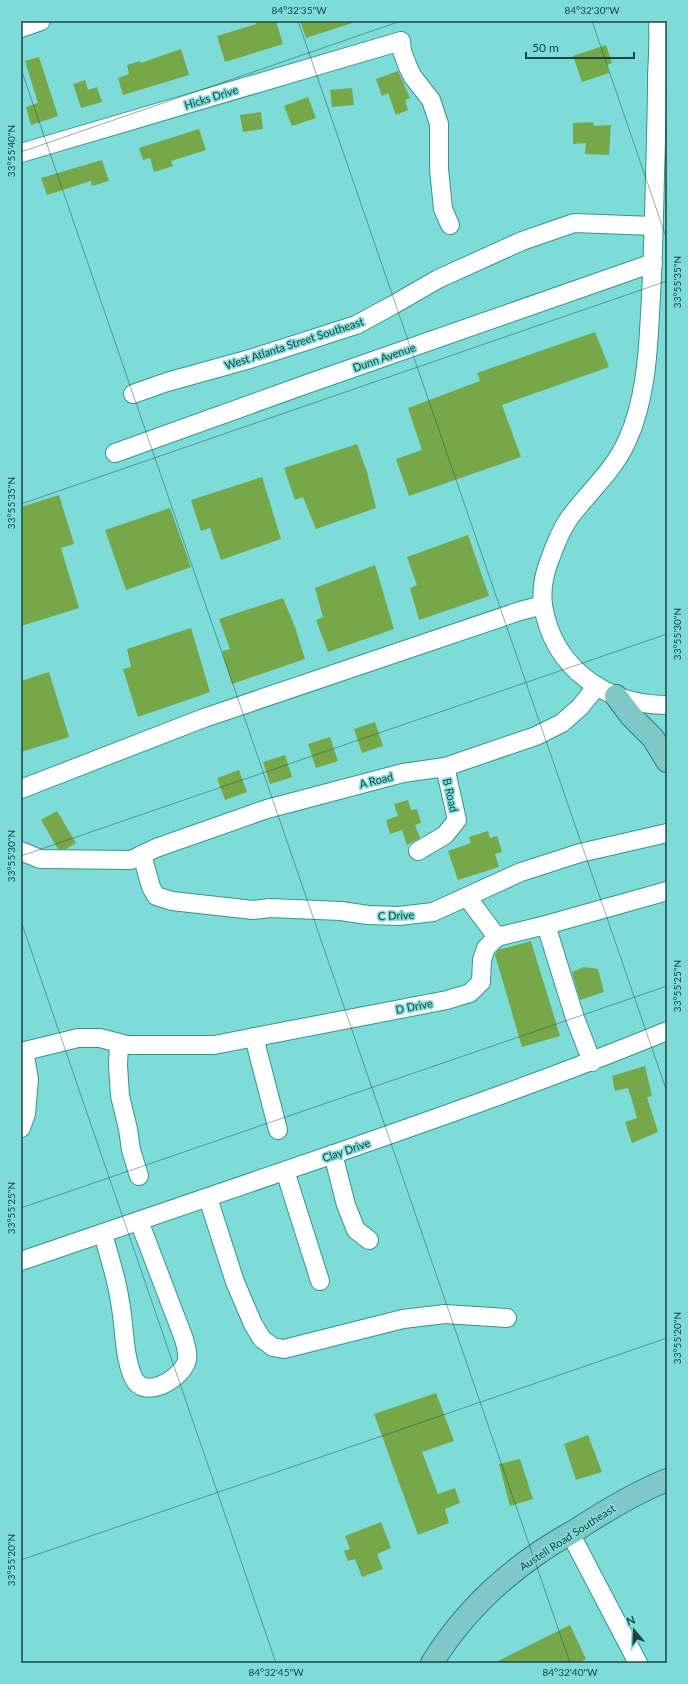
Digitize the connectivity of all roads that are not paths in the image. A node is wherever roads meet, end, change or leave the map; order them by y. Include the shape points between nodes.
1 (41, 21) edge
2 (658, 21) edge
3 (21, 28) edge
4 (21, 154) edge
5 (450, 226) dead end
6 (654, 226) junction
7 (653, 263) junction
8 (134, 394) dead end
9 (115, 453) dead end
10 (543, 605) junction
11 (597, 686) junction
12 (616, 696) junction
13 (667, 705) edge
14 (667, 762) edge
15 (445, 767) junction
16 (21, 789) edge
17 (667, 833) edge
18 (21, 851) edge
19 (418, 851) dead end
20 (142, 855) junction
21 (667, 891) edge
22 (467, 897) junction
23 (546, 925) junction
24 (497, 937) junction
25 (667, 1031) edge
26 (254, 1037) junction
27 (119, 1043) junction
28 (22, 1052) edge
29 (592, 1062) junction
30 (21, 1128) edge
31 (278, 1130) dead end
32 (333, 1154) junction
33 (285, 1171) junction
34 (139, 1176) dead end
35 (208, 1198) junction
36 (139, 1221) junction
37 (103, 1234) junction
38 (369, 1240) dead end
39 (21, 1261) edge
40 (320, 1281) dead end
41 (507, 1318) dead end
42 (667, 1480) edge
43 (570, 1534) junction
44 (435, 1661) edge
45 (638, 1663) edge

1 - 3 street
2 - 6 street
4 - 5 street, Hicks Drive via 401,41 408,67 431,100 439,124 439,169 443,209
6 - 7 street
6 - 8 street, West Atlanta Street Southeast via 574,223 522,241 438,279 356,325
7 - 9 street, Dunn Avenue
7 - 10 street via 648,358 641,400 627,441 604,478 569,519 557,539 542,584
10 - 11 street via 550,631 560,652
10 - 16 street via 204,718
11 - 12 street
11 - 15 street, A Road via 580,707 562,722 536,736
12 - 13 street via 645,704
12 - 14 main road via 653,738
15 - 19 street, B Road via 457,820 445,835
15 - 20 street, A Road via 403,773 267,809
17 - 22 street, C Drive via 580,853 521,872
18 - 20 street, A Road via 40,859 131,860
20 - 22 street, C Drive via 156,896 172,901 253,910 341,910 368,915 399,916 433,912
21 - 23 street
22 - 24 street
23 - 24 street
23 - 29 street via 575,1018
24 - 26 street, D Drive via 486,948 482,960 481,982 470,992 447,1000
25 - 29 street, Clay Drive
26 - 27 street, D Drive via 214,1045
26 - 31 street
27 - 28 street, D Drive via 100,1038 78,1038
27 - 34 street via 120,1096
28 - 30 street via 29,1079 26,1114
29 - 32 street, Clay Drive
32 - 33 street, Clay Drive
32 - 38 street via 346,1205 356,1230
33 - 35 street, Clay Drive
33 - 40 street
35 - 36 street, Clay Drive
35 - 41 street via 235,1282 253,1324 262,1339 273,1347 284,1349 410,1318 445,1314
36 - 37 street, Clay Drive
36 - 37 street via 187,1353 187,1363 178,1376 162,1386 151,1388 133,1379 126,1353 120,1302
37 - 39 street, Clay Drive
42 - 43 main road, Austell Road Southeast via 616,1504
43 - 44 main road, Austell Road Southeast via 540,1551 492,1590 461,1623
43 - 45 street

